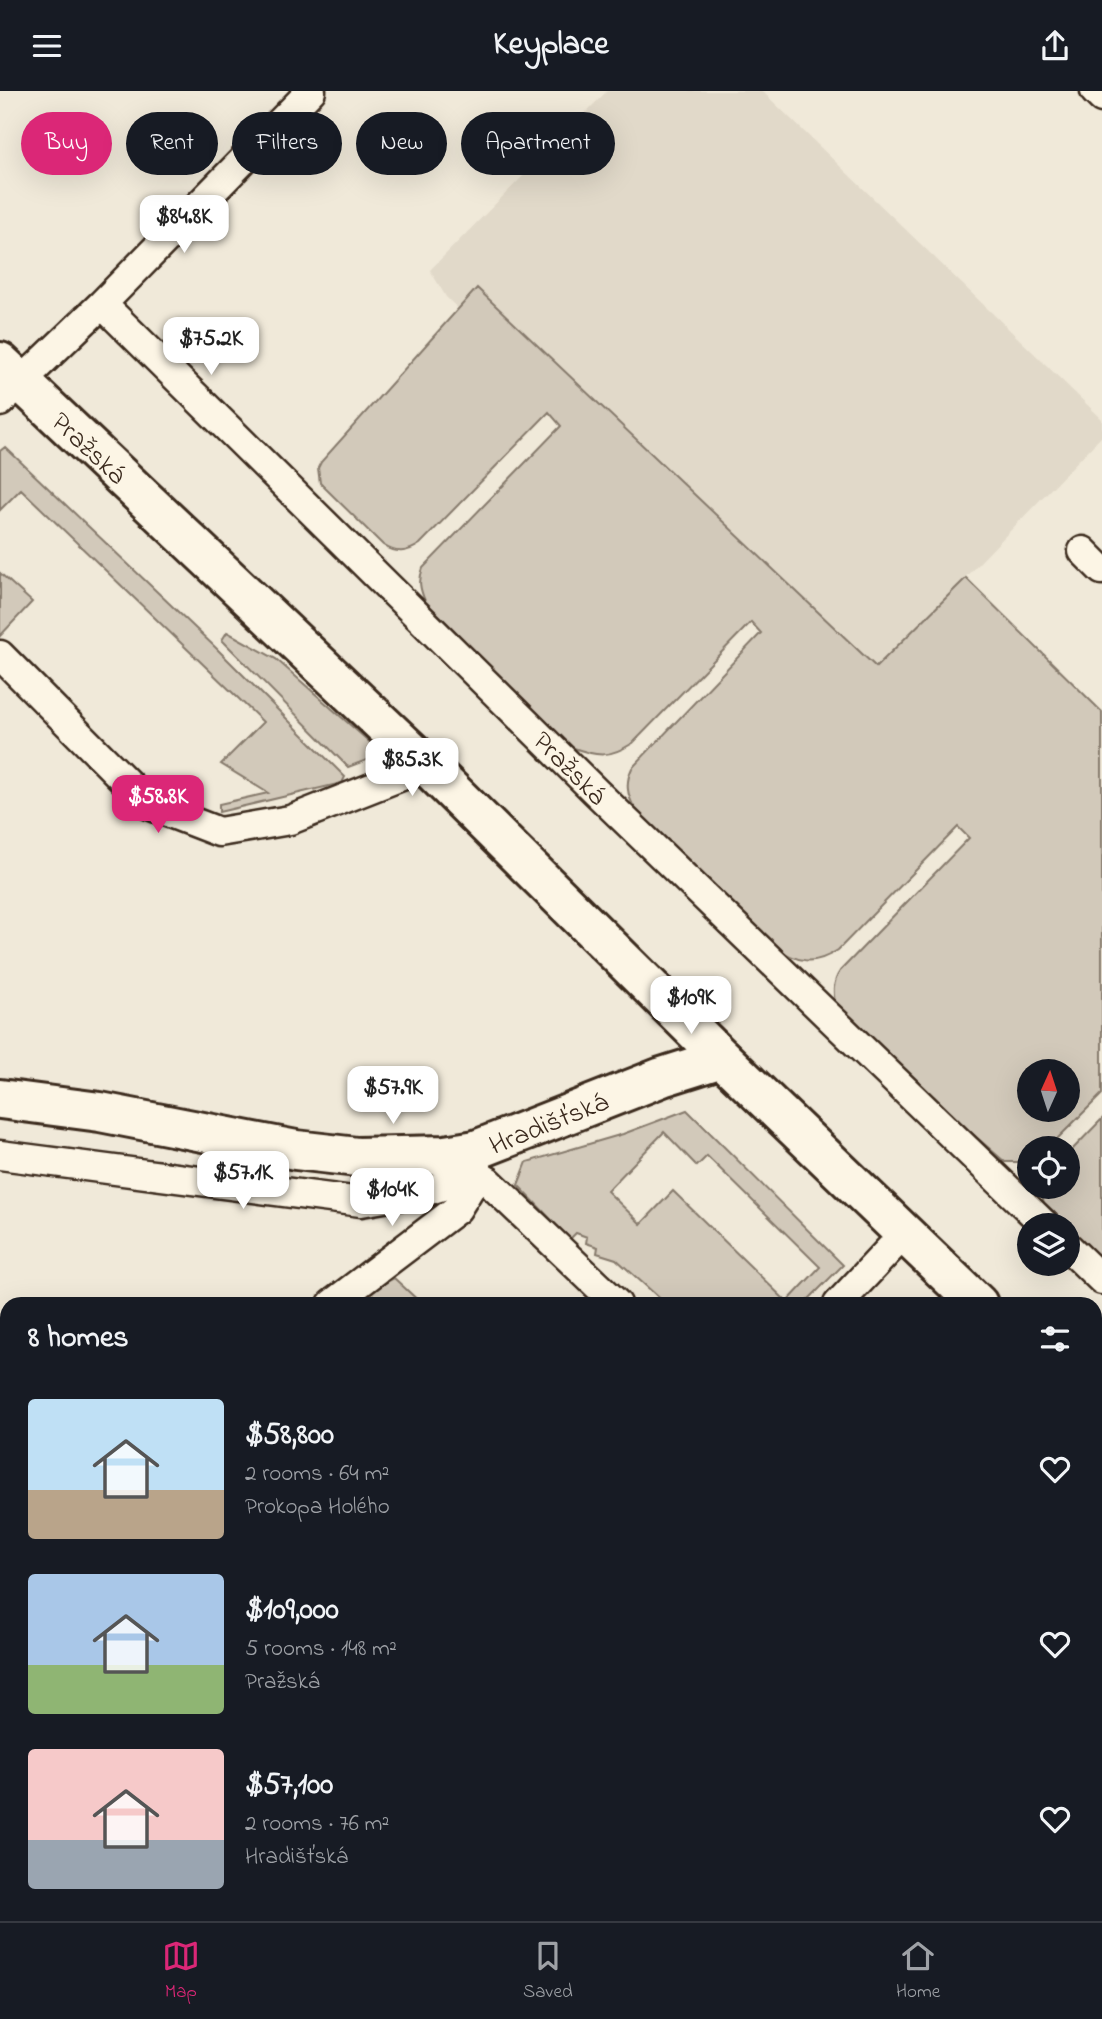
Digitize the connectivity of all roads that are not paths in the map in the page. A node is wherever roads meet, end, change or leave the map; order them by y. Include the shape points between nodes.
1 (311, 91) edge
2 (1095, 91) edge
3 (1102, 98) edge
4 (102, 304) junction
5 (7, 382) edge
6 (0, 655) edge
7 (427, 766) junction
8 (722, 1058) junction
9 (0, 1099) edge
10 (0, 1155) edge
11 (481, 1169) junction
12 (1033, 1213) edge
13 (905, 1233) junction
14 (1080, 1259) edge
15 (1102, 1280) edge
16 (341, 1297) edge
17 (610, 1297) edge
18 (845, 1297) edge
19 (971, 1297) edge

1 - 4 street
2 - 3 street
4 - 5 street
4 - 12 street, Pražská via 596,792
5 - 7 main road, Pražská
6 - 7 street via 149,805 219,832 290,820
7 - 8 main road, Pražská
8 - 11 main road, Hradišťská via 678,1072
8 - 13 main road, Pražská
9 - 11 main road, Hradišťská via 100,1112 296,1150 358,1157 445,1155
10 - 11 street, Hradišťská via 360,1202 430,1190
11 - 16 street via 457,1209
11 - 17 street
13 - 18 street
13 - 19 main road, Pražská
14 - 15 street

